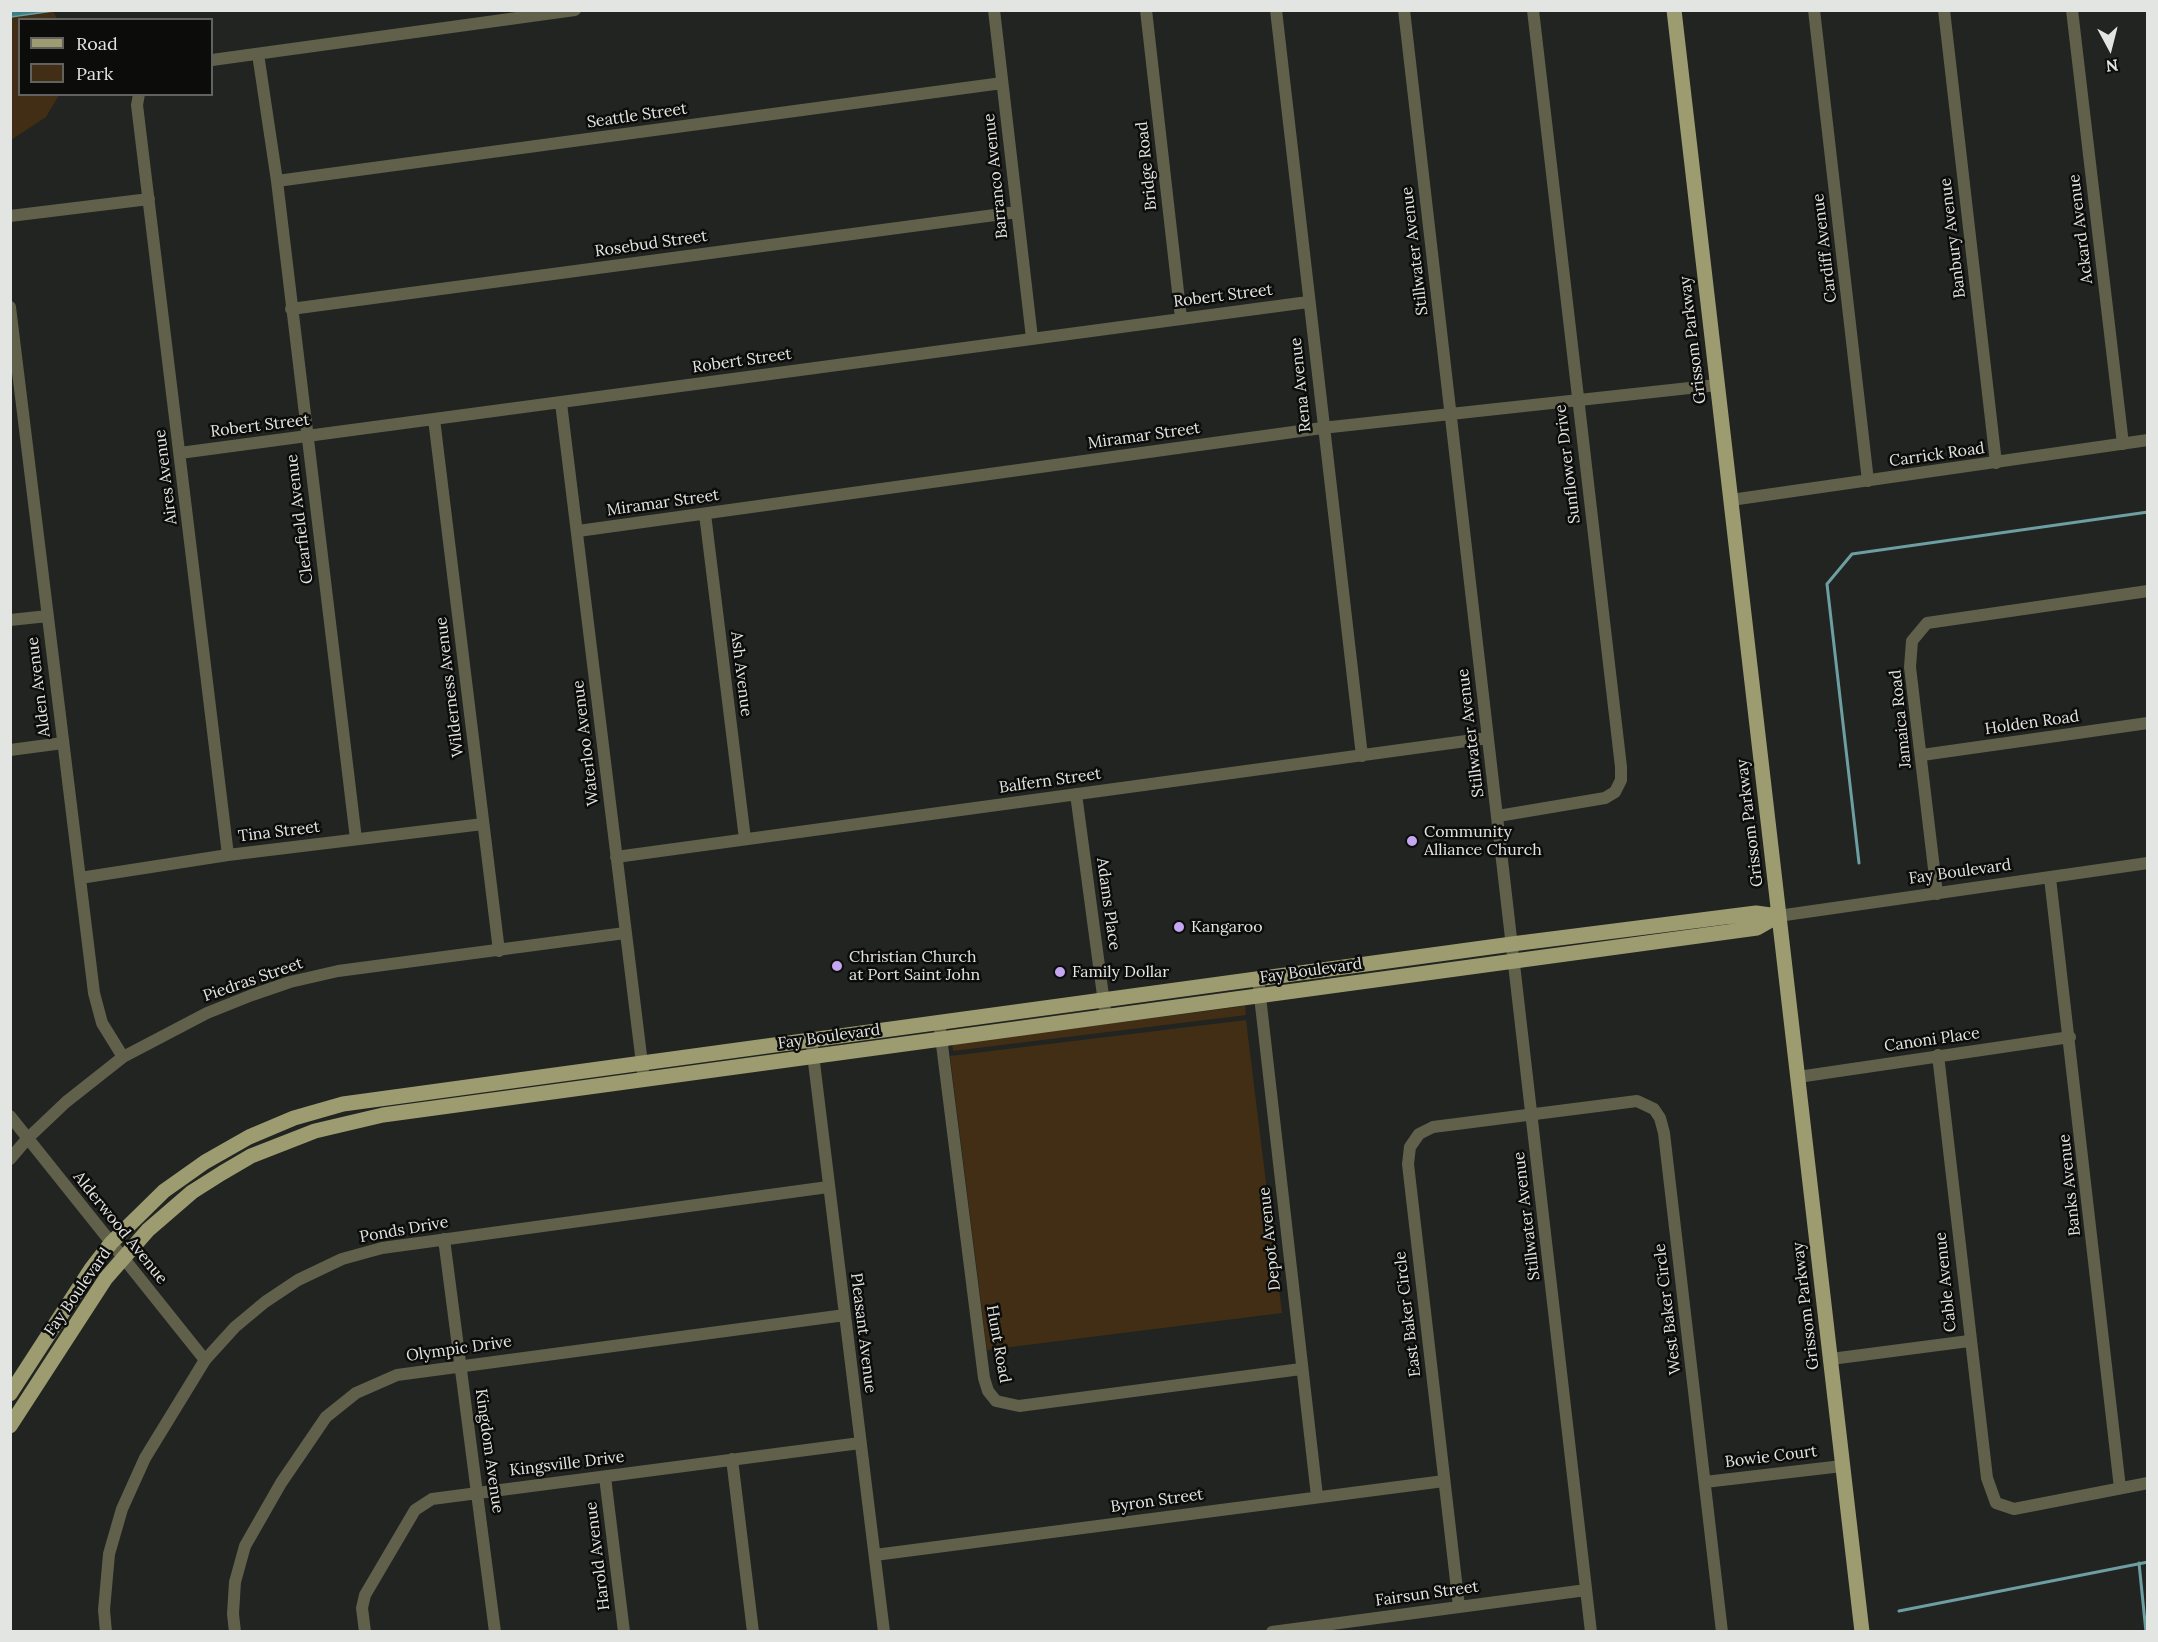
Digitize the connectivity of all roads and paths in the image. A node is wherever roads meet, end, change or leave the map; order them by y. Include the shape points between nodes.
1 (575, 10) edge
2 (994, 10) edge
3 (1146, 10) edge
4 (1276, 10) edge
5 (1404, 10) edge
6 (1533, 10) edge
7 (1674, 10) edge
8 (1814, 10) edge
9 (1944, 10) edge
10 (2072, 10) edge
11 (258, 54) junction
12 (213, 60) edge
13 (1002, 83) junction
14 (139, 96) edge
15 (277, 181) junction
16 (149, 199) junction
17 (1017, 212) junction
18 (10, 216) edge
19 (1308, 302) junction
20 (10, 307) edge
21 (291, 309) junction
22 (1181, 318) junction
23 (1032, 338) junction
24 (1717, 385) junction
25 (1577, 400) junction
26 (561, 403) junction
27 (1451, 413) junction
28 (434, 419) junction
29 (1322, 428) junction
30 (307, 437) junction
31 (2148, 440) edge
32 (2122, 444) junction
33 (180, 453) junction
34 (1996, 462) junction
35 (1868, 482) junction
36 (1731, 500) junction
37 (705, 514) junction
38 (578, 531) junction
39 (2148, 591) edge
40 (48, 616) junction
41 (10, 620) edge
42 (2148, 723) edge
43 (1488, 738) junction
44 (63, 743) junction
45 (10, 750) edge
46 (1922, 755) junction
47 (1362, 756) junction
48 (1076, 794) junction
49 (1498, 816) junction
50 (483, 824) junction
51 (356, 839) junction
52 (745, 839) junction
53 (228, 855) junction
54 (616, 857) junction
55 (2148, 863) edge
56 (80, 878) junction
57 (2050, 878) junction
58 (1937, 894) junction
59 (1778, 916) junction
60 (625, 933) junction
61 (1512, 944) junction
62 (499, 951) junction
63 (1514, 962) junction
64 (1258, 978) junction
65 (1260, 996) junction
66 (1104, 999) junction
67 (1106, 1018) junction
68 (939, 1021) junction
69 (2070, 1037) junction
70 (811, 1038) junction
71 (941, 1040) junction
72 (1938, 1055) junction
73 (123, 1057) junction
74 (813, 1057) junction
75 (642, 1061) junction
76 (1798, 1077) junction
77 (644, 1080) junction
78 (422, 1092) junction
79 (425, 1110) junction
80 (1532, 1114) junction
81 (10, 1116) edge
82 (27, 1139) junction
83 (10, 1160) edge
84 (828, 1187) junction
85 (444, 1239) junction
86 (111, 1243) junction
87 (124, 1256) junction
88 (845, 1315) junction
89 (1970, 1341) junction
90 (1831, 1359) junction
91 (205, 1360) junction
92 (460, 1365) junction
93 (1301, 1369) junction
94 (10, 1394) edge
95 (10, 1426) edge
96 (860, 1443) junction
97 (732, 1459) junction
98 (1842, 1466) junction
99 (605, 1477) junction
100 (1444, 1481) junction
101 (1705, 1482) junction
102 (2148, 1483) edge
103 (2120, 1488) junction
104 (478, 1492) junction
105 (1317, 1496) junction
106 (875, 1555) junction
107 (1586, 1590) junction
108 (1459, 1607) junction
109 (106, 1632) edge
110 (235, 1632) edge
111 (365, 1632) edge
112 (495, 1632) edge
113 (624, 1632) edge
114 (753, 1632) edge
115 (884, 1632) edge
116 (1272, 1632) edge
117 (1591, 1632) edge
118 (1722, 1632) edge
119 (1862, 1632) edge

1 - 11 street
2 - 13 street, Barranco Avenue
3 - 22 street, Bridge Road
4 - 19 street, Rena Avenue
5 - 27 street, Stillwater Avenue
6 - 25 street, Sunflower Drive
7 - 24 main road, Grissom Parkway
8 - 35 street, Cardiff Avenue
9 - 34 street, Banbury Avenue
10 - 32 street, Ackard Avenue
11 - 12 street
11 - 15 street, Clearfield Avenue
13 - 15 street, Seattle Street
13 - 17 street, Barranco Avenue
14 - 16 street, Aires Avenue
15 - 21 street, Clearfield Avenue
16 - 18 street
16 - 33 street, Aires Avenue
17 - 21 street, Rosebud Street
17 - 23 street, Barranco Avenue
19 - 22 street, Robert Street
19 - 29 street, Rena Avenue
20 - 40 street, Alden Avenue
21 - 30 street, Clearfield Avenue
22 - 23 street, Robert Street
23 - 26 street, Robert Street
24 - 25 street, Miramar Street
24 - 36 main road, Grissom Parkway
25 - 27 street, Miramar Street
25 - 49 street, Sunflower Drive via 1621,780 1615,792 1595,802
26 - 28 street, Robert Street
26 - 38 street, Waterloo Avenue
27 - 29 street, Miramar Street
27 - 43 street, Stillwater Avenue
28 - 30 street, Robert Street
28 - 50 street, Wilderness Avenue
29 - 37 street, Miramar Street
29 - 47 street, Rena Avenue
30 - 33 street, Robert Street
30 - 51 street, Clearfield Avenue
31 - 32 street, Carrick Road
32 - 34 street, Carrick Road
33 - 53 street, Aires Avenue
34 - 35 street, Carrick Road
35 - 36 street, Carrick Road
36 - 59 main road, Grissom Parkway
37 - 38 street, Miramar Street
37 - 52 street, Ash Avenue
38 - 54 street, Waterloo Avenue
39 - 46 street, Jamaica Road via 1928,623 1912,641 1910,667
40 - 41 street
40 - 44 street, Alden Avenue
42 - 46 street, Holden Road
43 - 47 street, Balfern Street
43 - 49 street, Stillwater Avenue
44 - 45 street
44 - 56 street, Alden Avenue
46 - 58 street, Jamaica Road
47 - 48 street, Balfern Street
48 - 52 street, Balfern Street
48 - 66 street, Adams Place
49 - 61 street, Stillwater Avenue
50 - 51 street, Tina Street
50 - 62 street, Wilderness Avenue
51 - 53 street, Tina Street
52 - 54 street, Balfern Street
53 - 56 street, Tina Street
54 - 60 street, Waterloo Avenue
55 - 57 street, Fay Boulevard
56 - 73 street, Alden Avenue via 94,993 102,1023
57 - 58 street, Fay Boulevard
57 - 69 street, Banks Avenue
58 - 59 street, Fay Boulevard
59 - 61 main road, Fay Boulevard via 1756,913
59 - 63 main road, Fay Boulevard via 1756,928
59 - 76 main road, Grissom Parkway
60 - 62 street, Piedras Street
60 - 75 street, Waterloo Avenue
61 - 63 street, Stillwater Avenue
61 - 64 main road, Fay Boulevard
62 - 73 street, Piedras Street via 338,971 290,982 207,1012
63 - 65 main road, Fay Boulevard
63 - 80 street, Stillwater Avenue
64 - 65 street, Depot Avenue
64 - 66 main road, Fay Boulevard
65 - 67 main road, Fay Boulevard
65 - 93 street, Depot Avenue
66 - 67 street, Adams Place
66 - 68 main road, Fay Boulevard
67 - 71 main road, Fay Boulevard
68 - 70 main road, Fay Boulevard
68 - 71 street, Hunt Road
69 - 72 street, Canoni Place
69 - 103 street, Banks Avenue
70 - 74 street, Pleasant Avenue
70 - 75 main road, Fay Boulevard
71 - 74 main road, Fay Boulevard
71 - 93 street, Hunt Road via 984,1378 996,1401 1019,1406
72 - 76 street, Canoni Place
72 - 89 street, Cable Avenue
73 - 82 street, Piedras Street
74 - 77 main road, Fay Boulevard
74 - 84 street, Pleasant Avenue
75 - 77 street, Waterloo Avenue
75 - 78 main road, Fay Boulevard
76 - 90 main road, Grissom Parkway
77 - 79 main road, Fay Boulevard
78 - 79 street
78 - 86 main road, Fay Boulevard via 343,1104 294,1118 249,1137 164,1191
79 - 87 main road, Fay Boulevard via 338,1125 251,1156 192,1192
80 - 100 street, East Baker Circle via 1433,1127 1419,1134 1410,1147 1408,1164
80 - 101 street, West Baker Circle via 1637,1101 1654,1109 1660,1118
80 - 107 street, Stillwater Avenue
81 - 82 street, Alderwood Avenue
82 - 83 street, Piedras Street
82 - 86 street, Alderwood Avenue
84 - 85 street, Ponds Drive
84 - 88 street, Pleasant Avenue
85 - 91 street, Ponds Drive via 382,1248 342,1259 298,1280 235,1327
85 - 92 street, Kingdom Avenue
86 - 87 street, Alderwood Avenue
86 - 94 main road, Fay Boulevard via 66,1304
87 - 91 street, Alderwood Avenue
87 - 95 main road, Fay Boulevard via 90,1301
88 - 92 street, Olympic Drive
88 - 96 street, Pleasant Avenue
89 - 90 street
89 - 103 street, Cable Avenue via 1987,1478 1996,1503 2014,1509
90 - 98 main road, Grissom Parkway
91 - 109 street, Ponds Drive via 145,1458 122,1509 109,1554
92 - 104 street, Kingdom Avenue
92 - 110 street, Olympic Drive via 397,1375 356,1393 326,1417 281,1483 245,1546 235,1582
93 - 105 street, Depot Avenue
96 - 97 street, Kingsville Drive
96 - 106 street, Pleasant Avenue
97 - 99 street, Kingsville Drive
97 - 114 street
98 - 101 street, Bowie Court
98 - 119 main road, Grissom Parkway
99 - 104 street, Kingsville Drive
99 - 113 street, Harold Avenue
100 - 105 street, Byron Street
100 - 108 street, East Baker Circle
101 - 118 street, West Baker Circle
102 - 103 street
104 - 111 street, Kingsville Drive via 432,1499 415,1510 365,1595
104 - 112 street, Kingdom Avenue
105 - 106 street, Byron Street
106 - 115 street, Pleasant Avenue
107 - 108 street, Fairsun Street
107 - 117 street, Stillwater Avenue
108 - 116 street, Fairsun Street

